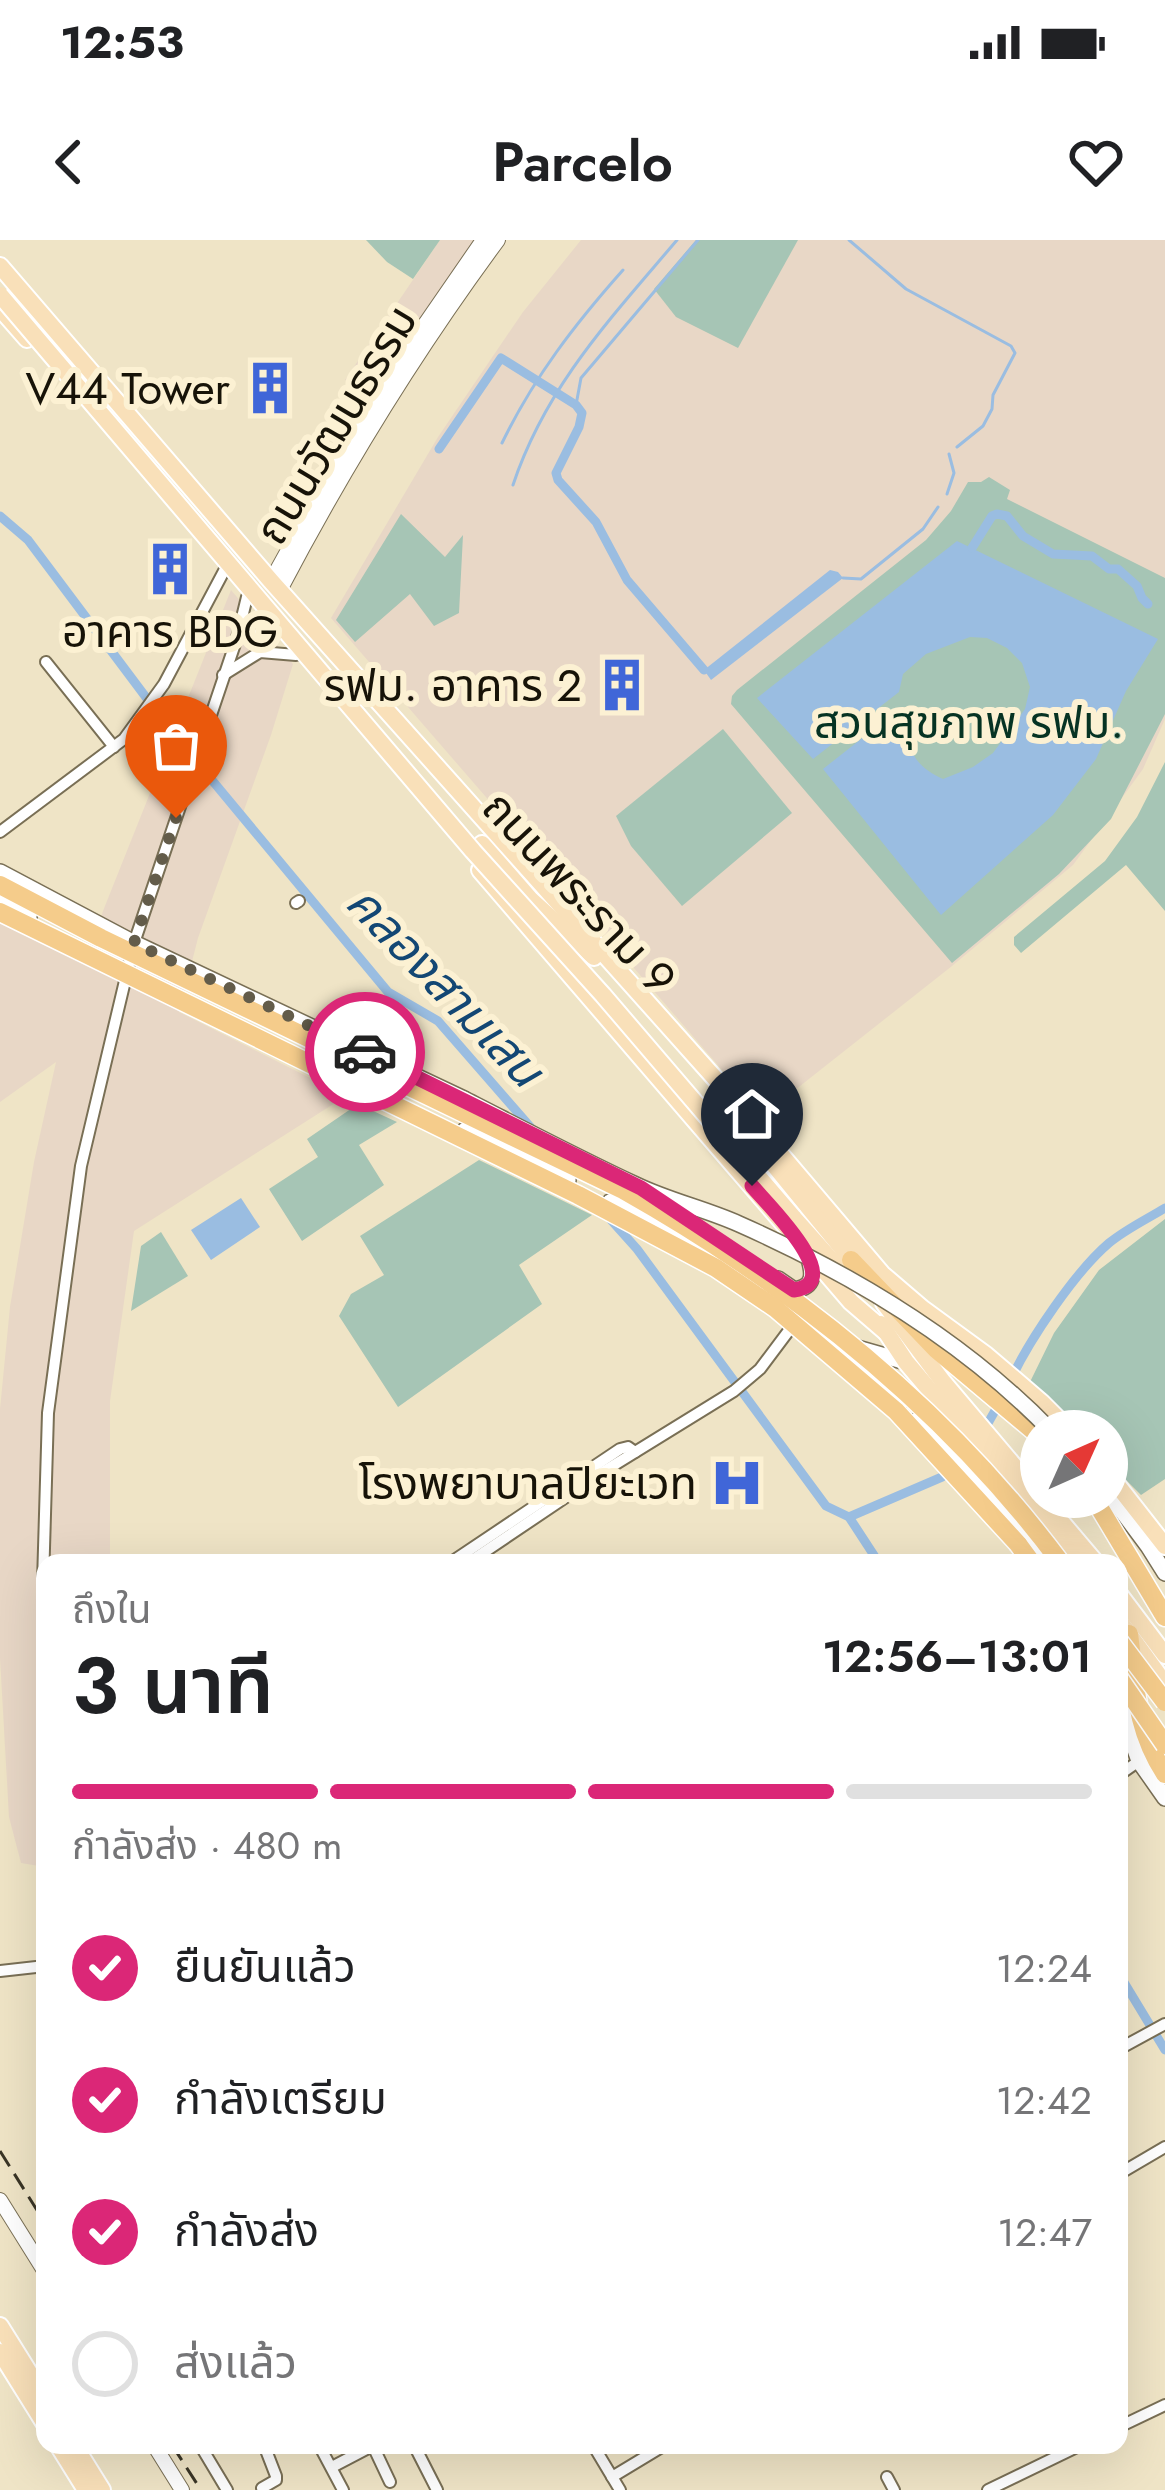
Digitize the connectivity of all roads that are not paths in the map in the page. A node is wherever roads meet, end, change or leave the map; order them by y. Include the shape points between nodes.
1 (498, 240) edge
2 (481, 249) edge
3 (0, 266) edge
4 (0, 280) edge
5 (0, 306) edge
6 (224, 571) junction
7 (276, 585) junction
8 (257, 609) junction
9 (236, 638) junction
10 (260, 652) junction
11 (296, 655) junction
12 (46, 662) dead end
13 (224, 675) junction
14 (119, 743) junction
15 (462, 795) junction
16 (0, 832) edge
17 (0, 872) edge
18 (0, 885) edge
19 (0, 901) edge
20 (0, 912) edge
21 (134, 943) junction
22 (586, 948) junction
23 (128, 968) junction
24 (688, 1065) junction
25 (703, 1082) junction
26 (666, 1084) junction
27 (679, 1100) junction
28 (729, 1112) junction
29 (776, 1149) junction
30 (641, 1188) junction
31 (806, 1250) junction
32 (851, 1259) junction
33 (882, 1274) junction
34 (794, 1290) junction
35 (799, 1317) junction
36 (887, 1333) junction
37 (830, 1341) junction
38 (937, 1349) junction
39 (906, 1362) junction
40 (934, 1383) junction
41 (1028, 1410) edge
42 (1049, 1410) edge
43 (1020, 1419) edge
44 (1020, 1485) edge
45 (1128, 1499) edge
46 (1045, 1518) edge
47 (1052, 1518) edge
48 (1106, 1518) edge
49 (1127, 1518) edge
50 (1165, 1546) edge
51 (44, 1554) edge
52 (475, 1554) edge
53 (1024, 1554) edge
54 (1039, 1554) edge
55 (1054, 1554) edge
56 (1070, 1554) edge
57 (1087, 1554) edge
58 (1165, 1573) edge
59 (1128, 1606) edge
60 (1165, 1617) edge
61 (1128, 1638) edge
62 (1128, 1641) edge
63 (1165, 1655) edge
64 (1128, 1684) edge
65 (1165, 1684) edge
66 (1165, 1702) edge
67 (1128, 1718) edge
68 (1152, 1754) edge
69 (1165, 1774) edge
70 (1165, 1798) edge
71 (36, 1967) edge
72 (0, 1971) edge
73 (1165, 2024) edge
74 (1128, 2044) edge
75 (1165, 2147) edge
76 (1128, 2169) edge
77 (0, 2200) edge
78 (36, 2258) edge
79 (0, 2326) edge
80 (0, 2352) edge
81 (36, 2391) edge
82 (36, 2393) edge
83 (1165, 2405) edge
84 (1128, 2423) edge
85 (64, 2454) edge
86 (80, 2454) edge
87 (160, 2454) edge
88 (205, 2454) edge
89 (267, 2454) edge
90 (324, 2454) edge
91 (357, 2454) edge
92 (378, 2454) edge
93 (419, 2454) edge
94 (599, 2454) edge
95 (650, 2454) edge
96 (1062, 2454) edge
97 (332, 2467) junction
98 (613, 2476) junction
99 (887, 2477) dead end
100 (390, 2482) dead end
101 (86, 2490) edge
102 (102, 2490) edge
103 (182, 2490) edge
104 (227, 2490) edge
105 (263, 2490) edge
106 (343, 2490) edge
107 (437, 2490) edge
108 (620, 2490) edge
109 (894, 2490) edge
110 (988, 2490) edge

1 - 2 street, ถนนวัฒนธรรม
2 - 7 street, ถนนวัฒนธรรม
3 - 7 main road, ถนนพระราม 9
4 - 22 main road, ถนนพระราม 9 via 531,900
5 - 6 main road, ถนนพระราม 9
5 - 36 main road, ถนนพระราม 9, bridge via 860,1292
6 - 8 main road, ถนนพระราม 9
6 - 14 street via 164,684
7 - 8 main road
7 - 15 main road, ถนนพระราม 9
8 - 9 street
8 - 11 main road, ถนนพระราม 9
9 - 10 street via 255,633
9 - 13 street
10 - 11 street
10 - 13 street
11 - 26 main road, ถนนพระราม 9
12 - 14 street
13 - 21 street
14 - 16 street
15 - 22 main road
15 - 29 main road, ถนนพระราม 9
17 - 21 main road
18 - 55 highway, bridge via 690,1228 894,1379
19 - 23 main road
20 - 53 highway, bridge via 716,1268 896,1411
21 - 23 street
21 - 30 main road, bridge
22 - 24 main road, ถนนพระราม 9
23 - 35 main road, bridge via 668,1232
23 - 51 street via 81,1166 48,1413
24 - 25 main road, ถนนพระราม 9
24 - 26 main road via 682,1083
25 - 27 main road via 685,1086
25 - 28 main road, ถนนพระราม 9
26 - 27 main road, ถนนพระราม 9
27 - 31 main road, ถนนพระราม 9
28 - 29 main road
28 - 32 main road, ถนนพระราม 9
29 - 33 main road, ถนนพระราม 9
30 - 34 main road, bridge
30 - 41 main road, bridge via 737,1222 907,1311
31 - 34 main road via 811,1282
31 - 36 main road, ถนนพระราม 9
32 - 38 highway
32 - 40 main road, ถนนพระราม 9
33 - 38 main road
33 - 42 main road, ถนนพระราม 9
34 - 35 main road
35 - 37 main road
35 - 52 street via 734,1391
36 - 39 main road, ถนนพระราม 9
37 - 39 main road
37 - 54 main road
38 - 43 highway
39 - 40 main road, ถนนพระราม 9
40 - 44 main road, ถนนพระราม 9
45 - 50 main road
46 - 56 main road, ถนนพระราม 9
47 - 57 main road, ถนนพระราม 9
48 - 60 highway
49 - 58 main road
59 - 63 main road
61 - 65 main road
62 - 66 highway, bridge
64 - 68 highway, bridge
67 - 68 main road
68 - 69 highway
68 - 70 main road
71 - 72 street
73 - 74 street
75 - 76 street
77 - 78 street
79 - 81 main road
80 - 82 main road
83 - 84 street
85 - 101 main road
86 - 102 main road
87 - 103 street
88 - 104 street
89 - 105 street via 276,2480
90 - 97 street
91 - 97 street
92 - 100 street
93 - 107 street
94 - 98 street
95 - 98 street
96 - 110 street
97 - 106 street
98 - 108 street
99 - 109 street

